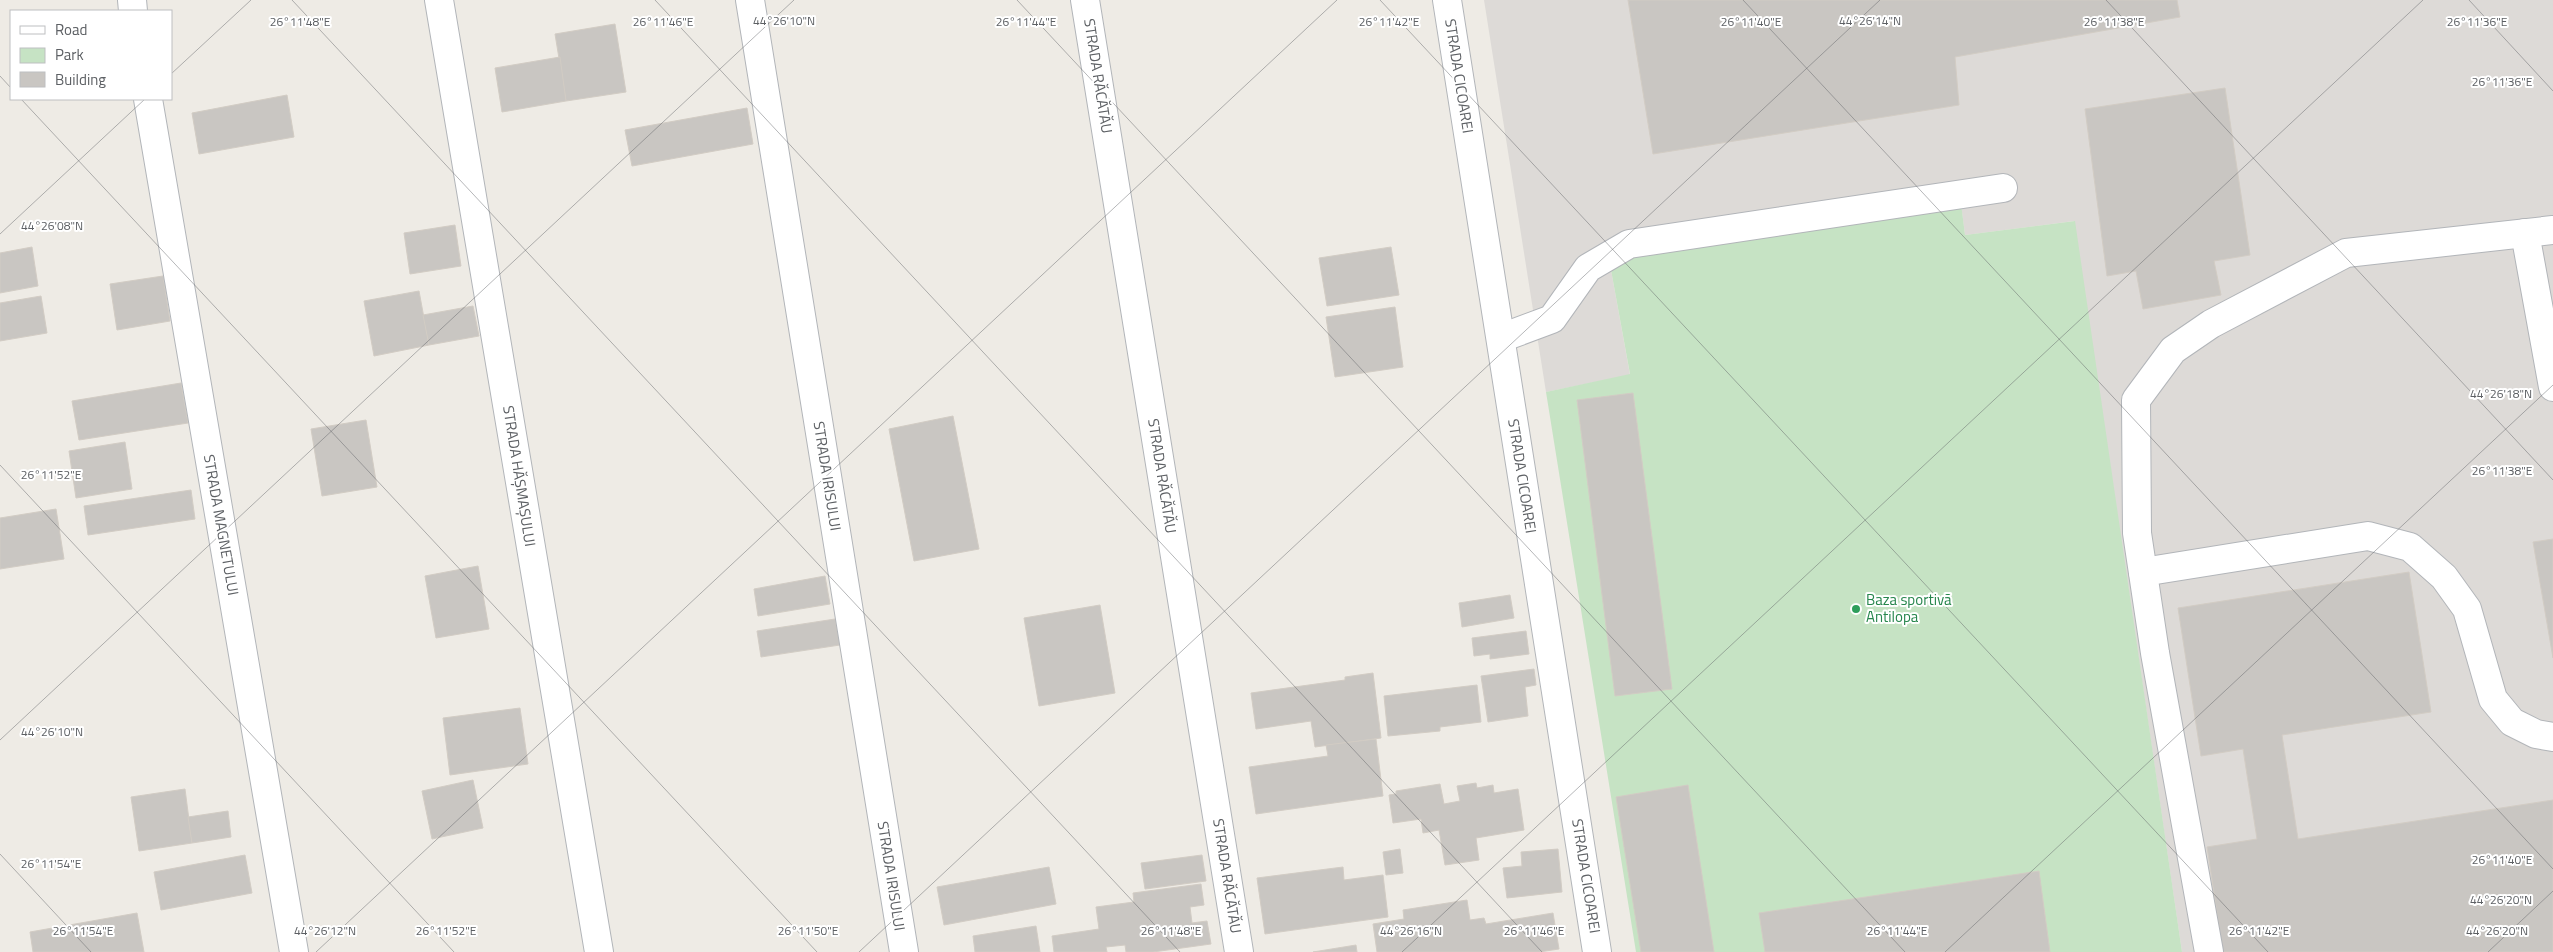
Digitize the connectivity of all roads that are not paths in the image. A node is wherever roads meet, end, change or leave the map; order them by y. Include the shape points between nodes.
1 (440, 0) edge
2 (750, 0) edge
3 (1085, 0) edge
4 (1447, 0) edge
5 (148, 100) edge
6 (2003, 188) dead end
7 (2553, 230) edge
8 (2525, 233) junction
9 (1500, 338) junction
10 (2553, 387) edge
11 (2143, 572) junction
12 (2553, 737) edge
13 (294, 952) edge
14 (599, 952) edge
15 (904, 952) edge
16 (1239, 952) edge
17 (1598, 952) edge
18 (2209, 952) edge

1 - 14 street, STRADA HĂȘMAȘULUI
2 - 15 street, STRADA IRISULUI
3 - 16 street, STRADA RĂCĂTĂU
4 - 9 street, STRADA CICOAREI
5 - 13 street, STRADA MAGNETULUI
6 - 9 street via 1628,244 1588,268 1552,318
7 - 8 street
8 - 10 street
8 - 11 street via 2346,253 2211,324 2174,350 2136,400 2137,533
9 - 17 street, STRADA CICOAREI
11 - 12 street via 2368,536 2410,547 2444,577 2467,609 2494,699 2512,722 2536,734
11 - 18 street

